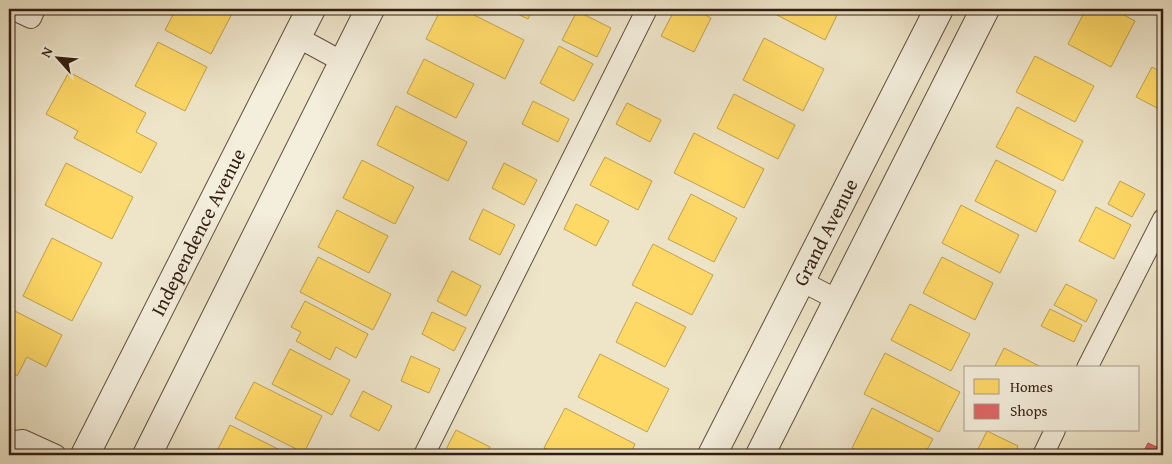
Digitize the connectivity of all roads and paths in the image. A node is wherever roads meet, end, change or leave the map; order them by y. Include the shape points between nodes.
1 (12, 9) edge
2 (35, 9) edge
3 (311, 9) edge
4 (370, 9) edge
5 (647, 9) edge
6 (939, 9) edge
7 (985, 9) edge
8 (296, 37) junction
9 (343, 62) junction
10 (1163, 219) edge
11 (801, 280) junction
12 (838, 300) junction
13 (1088, 366) edge
14 (1054, 432) edge
15 (9, 442) edge
16 (56, 455) edge
17 (86, 455) edge
18 (147, 455) edge
19 (424, 455) edge
20 (712, 455) edge
21 (760, 455) edge
22 (1042, 455) edge

1 - 2 lane via 31,18
3 - 8 street, Independence Avenue
4 - 9 street
5 - 19 lane
6 - 11 street, Grand Avenue
7 - 12 street
8 - 9 lane
8 - 17 street, Independence Avenue
9 - 18 street
10 - 13 lane
11 - 12 lane
11 - 20 street, Grand Avenue
12 - 21 street
14 - 22 lane
15 - 16 lane via 23,440

